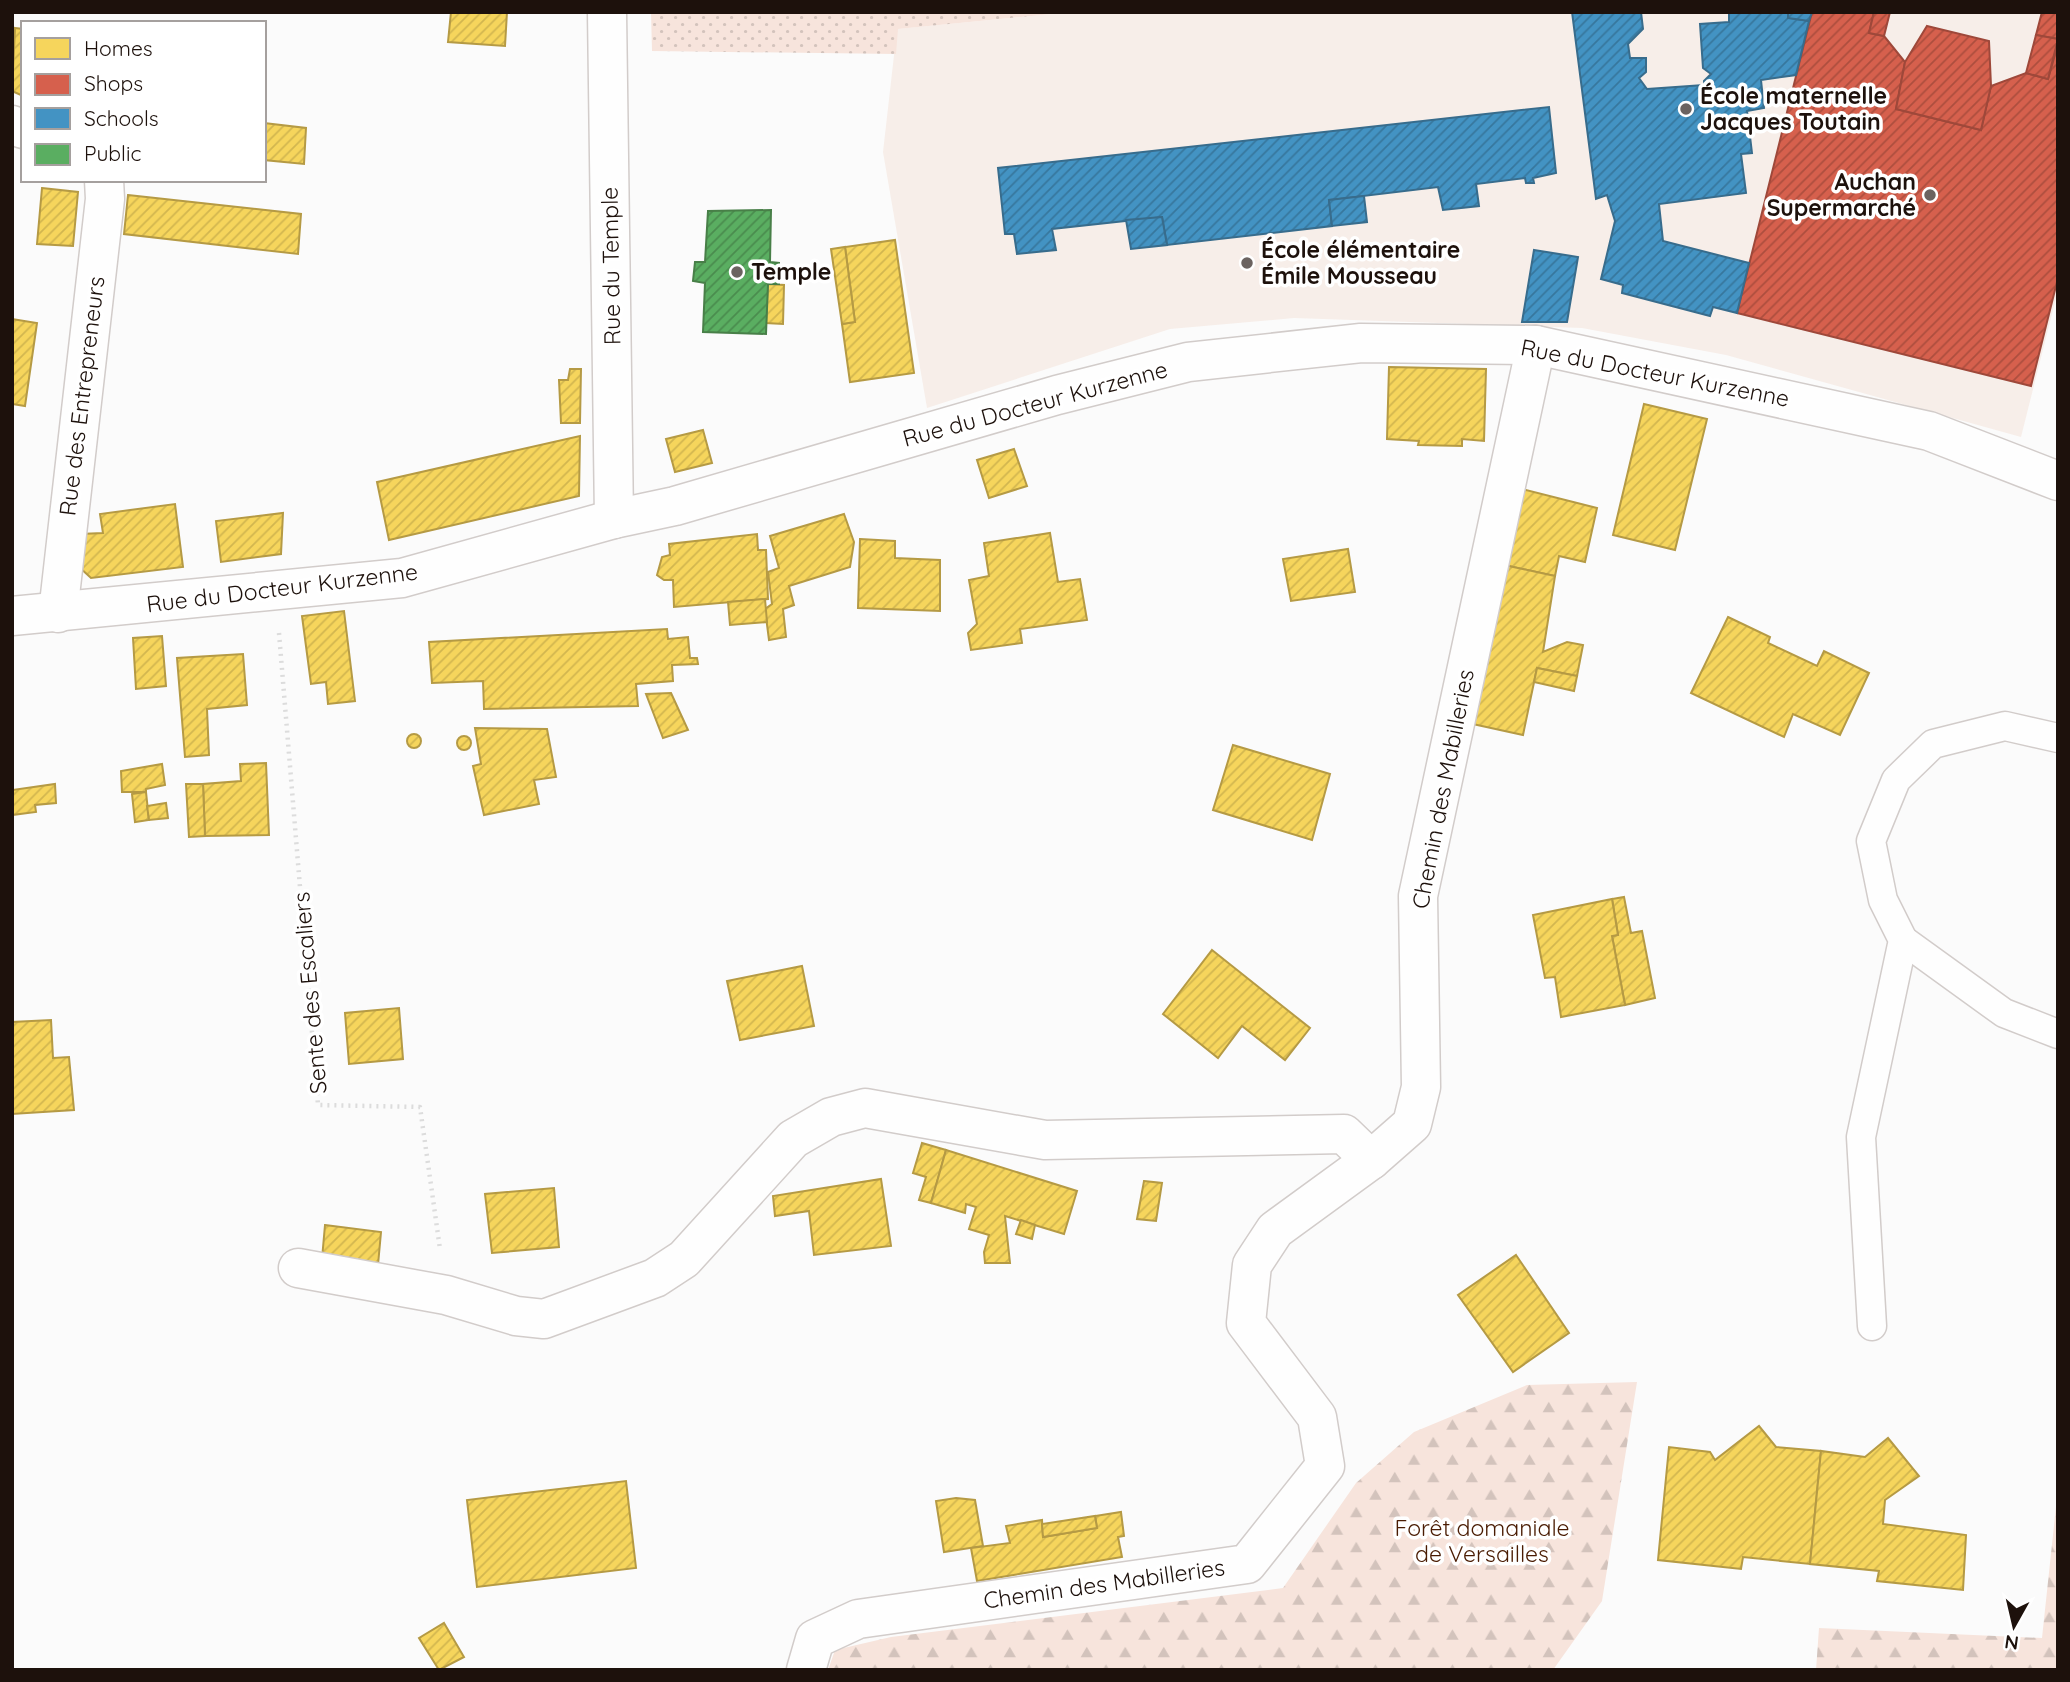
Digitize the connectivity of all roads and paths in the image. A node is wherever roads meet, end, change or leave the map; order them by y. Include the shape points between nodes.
1 (607, 12) edge
2 (104, 182) edge
3 (1536, 345) junction
4 (2058, 481) edge
5 (614, 519) junction
6 (276, 592) junction
7 (58, 612) junction
8 (12, 616) edge
9 (2058, 738) edge
10 (1903, 940) junction
11 (2058, 1034) edge
12 (1371, 1160) junction
13 (298, 1268) dead end
14 (446, 1295) junction
15 (1872, 1326) dead end
16 (806, 1670) edge

1 - 5 street, Rue du Temple
2 - 7 street, Rue des Entrepreneurs
3 - 4 street, Rue du Docteur Kurzenne via 1929,431
3 - 5 street, Rue du Docteur Kurzenne via 1361,343 1188,362 675,506
3 - 12 street, Chemin des Mabilleries via 1418,896 1421,1087 1412,1124
5 - 6 street, Rue du Docteur Kurzenne via 402,578
6 - 7 street, Rue du Docteur Kurzenne
6 - 14 path, Sente des Escaliers via 318,1105 420,1107
7 - 8 street, Rue du Docteur Kurzenne
9 - 10 lane via 2005,726 1933,744 1896,780 1871,841 1883,900
10 - 11 lane via 2004,1013
10 - 15 lane via 1861,1137
12 - 14 street via 1344,1134 1045,1140 865,1108 831,1117 793,1139 684,1259 655,1278 544,1319 516,1316
12 - 16 street, Chemin des Mabilleries via 1275,1230 1252,1265 1246,1323 1317,1417 1325,1466 1247,1564 858,1619 816,1639
13 - 14 street

